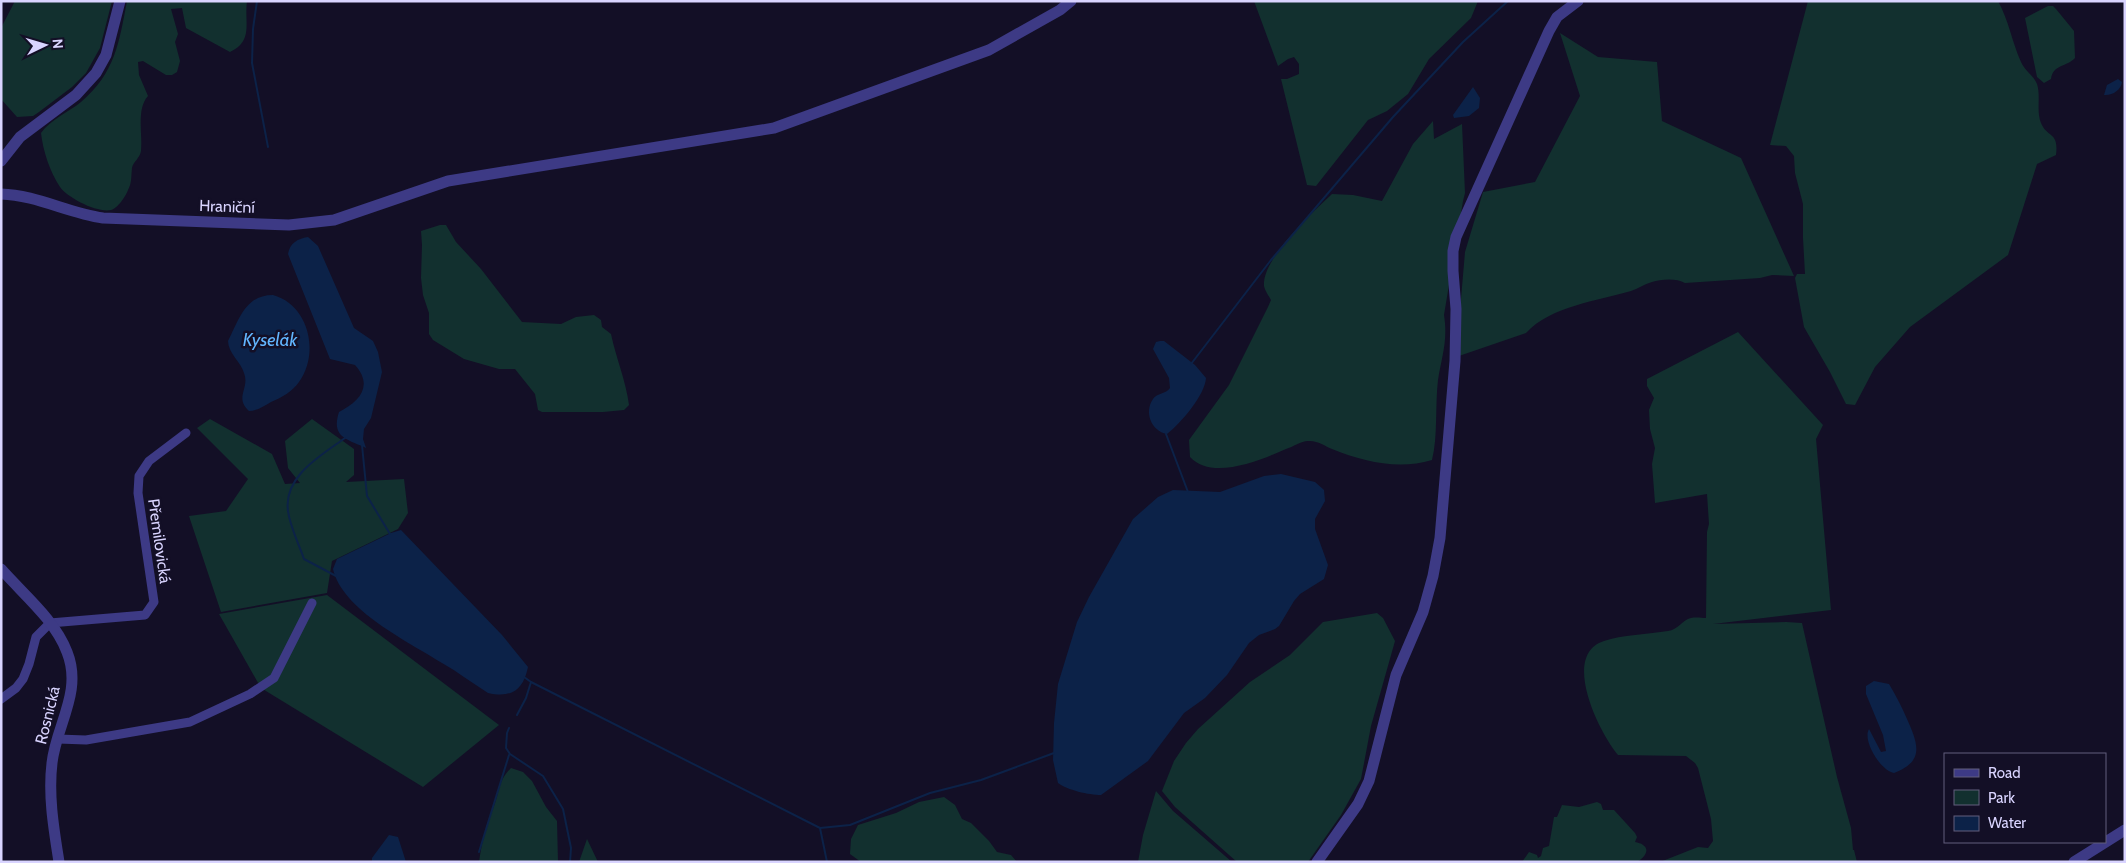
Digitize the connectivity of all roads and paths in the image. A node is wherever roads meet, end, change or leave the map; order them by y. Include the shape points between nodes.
1 (120, 1) edge
2 (1071, 1) edge
3 (1578, 1) edge
4 (1, 161) edge
5 (1, 194) edge
6 (186, 433) dead end
7 (1, 569) edge
8 (312, 603) dead end
9 (50, 623) junction
10 (1, 699) edge
11 (58, 739) junction
12 (2125, 830) edge
13 (2106, 842) edge
14 (2104, 843) edge
15 (59, 862) edge
16 (1317, 862) edge
17 (2074, 862) edge

1 - 4 street via 106,55 96,73 76,95 20,137
2 - 5 street, Hraniční via 989,50 774,128 448,181 334,220 289,225 103,218
3 - 16 street via 1557,16 1456,237 1452,271 1456,309 1454,361 1440,538 1433,576 1396,675 1369,780 1358,804
6 - 9 street, Přemilovická via 149,461 139,476 138,493 154,602 145,615
7 - 9 street, Rosnická
8 - 11 street via 274,678 250,694 190,722 86,740
9 - 10 street via 36,637 23,680
9 - 11 street, Rosnická via 63,643 72,669 70,701
11 - 15 street, Rosnická via 52,762 51,787
12 - 13 street
14 - 17 street

